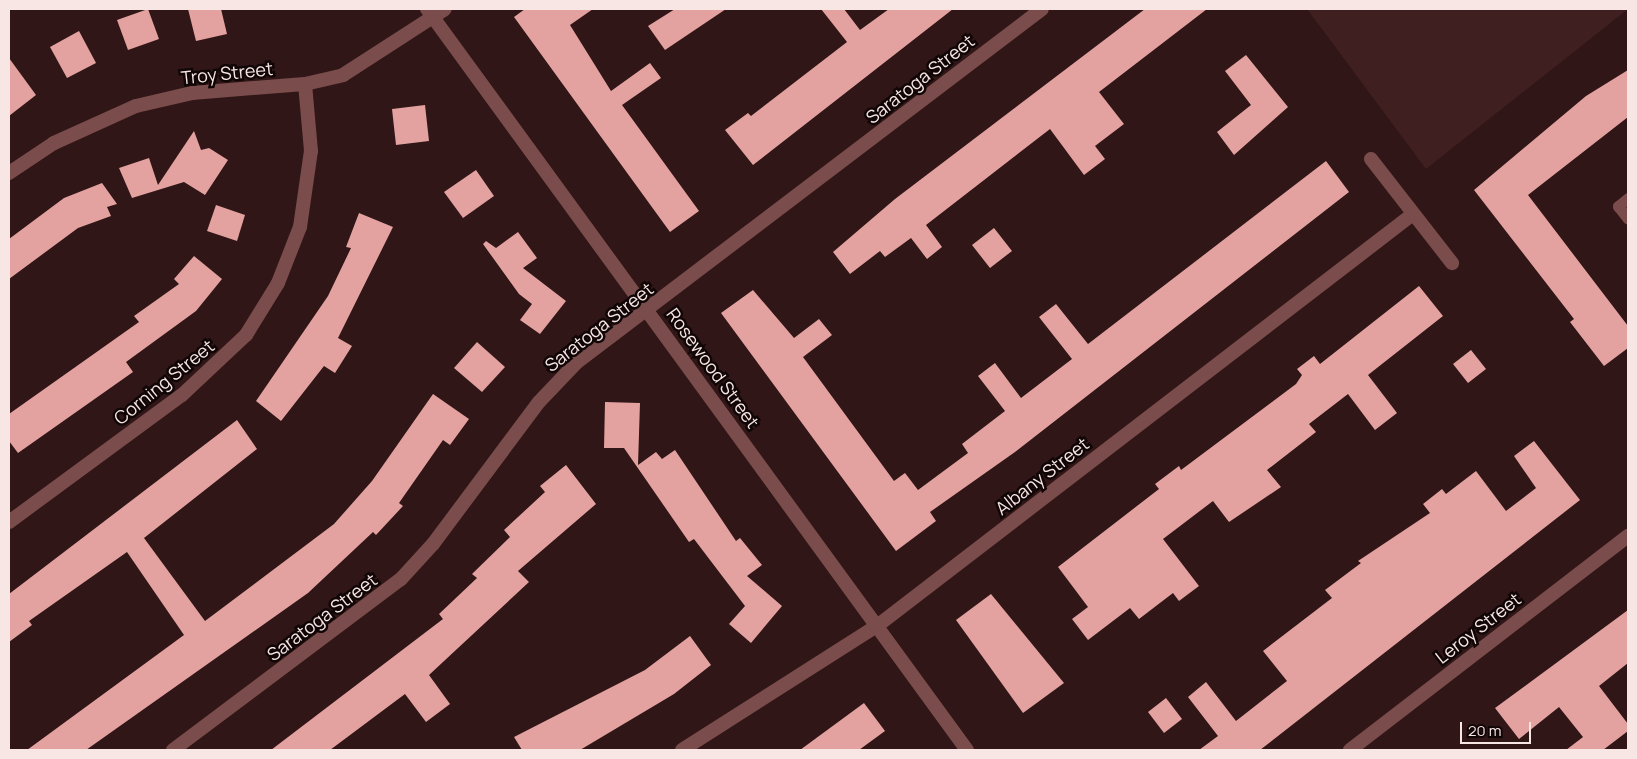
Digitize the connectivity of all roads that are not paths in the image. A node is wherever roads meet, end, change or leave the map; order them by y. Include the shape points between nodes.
1 (446, 9) edge
2 (1042, 9) edge
3 (430, 13) edge
4 (305, 84) junction
5 (1371, 158) dead end
6 (9, 173) edge
7 (1628, 198) edge
8 (1414, 214) junction
9 (1628, 219) edge
10 (1452, 262) dead end
11 (649, 311) junction
12 (9, 522) edge
13 (1628, 536) edge
14 (878, 626) junction
15 (173, 750) edge
16 (682, 750) edge
17 (967, 750) edge
18 (1350, 750) edge

1 - 3 street, Troy Street
2 - 11 street, Saratoga Street
3 - 4 street, Troy Street via 343,76
3 - 11 street, Rosewood Street
4 - 6 street, Troy Street via 192,93 136,106 54,143
4 - 12 street, Corning Street via 311,151 300,227 278,283 246,336 182,395
5 - 8 street
7 - 9 lane via 1618,206
8 - 10 street
8 - 14 street, Albany Street
11 - 14 street, Rosewood Street
11 - 15 street, Saratoga Street via 555,384 401,579
13 - 18 street, Leroy Street
14 - 16 street, Albany Street
14 - 17 street, Rosewood Street

